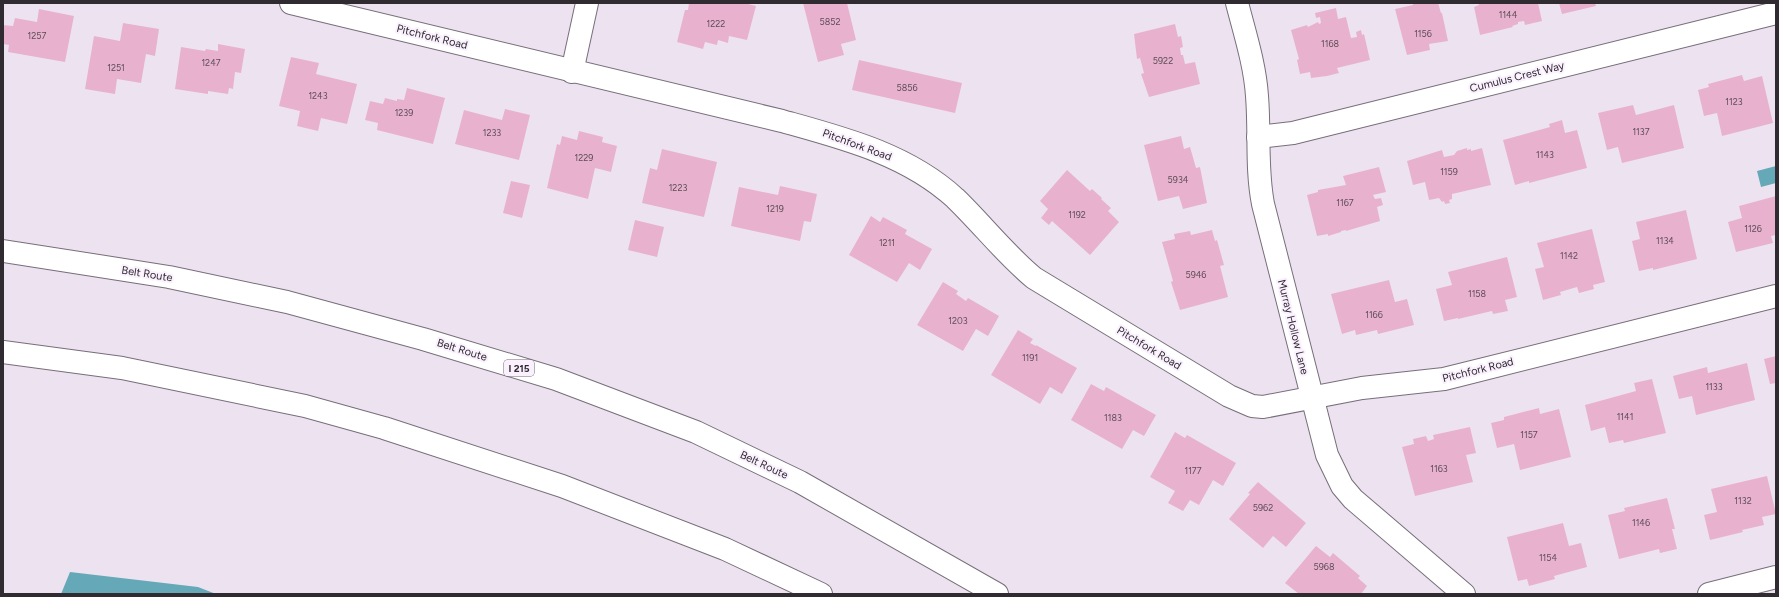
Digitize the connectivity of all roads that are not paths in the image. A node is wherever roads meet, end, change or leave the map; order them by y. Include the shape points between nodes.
1 (291, 3) edge
2 (587, 3) edge
3 (1237, 3) edge
4 (1776, 13) edge
5 (572, 72) junction
6 (1258, 137) junction
7 (3, 251) edge
8 (1776, 296) edge
9 (3, 352) edge
10 (1311, 398) junction
11 (1776, 577) edge
12 (822, 594) edge
13 (997, 594) edge
14 (1464, 594) edge
15 (1709, 594) edge

1 - 5 main road, Pitchfork Road
2 - 5 main road
3 - 6 main road, Murray Hollow Lane via 1255,77
4 - 6 main road, Cumulus Crest Way via 1293,133
5 - 10 main road, Pitchfork Road via 782,121 883,153 934,181 954,198 1012,260 1034,278 1229,396 1252,406 1263,407
6 - 10 main road, Murray Hollow Lane via 1258,171 1263,204
7 - 13 main road, Belt Route / I 215 via 169,277 287,302 424,339 556,379 696,432 800,482
8 - 10 main road, Pitchfork Road via 1444,379 1362,388
9 - 12 main road via 122,368 305,406 384,428 562,486 725,549
10 - 14 main road, Murray Hollow Lane via 1327,455 1342,486 1366,511
11 - 15 main road

